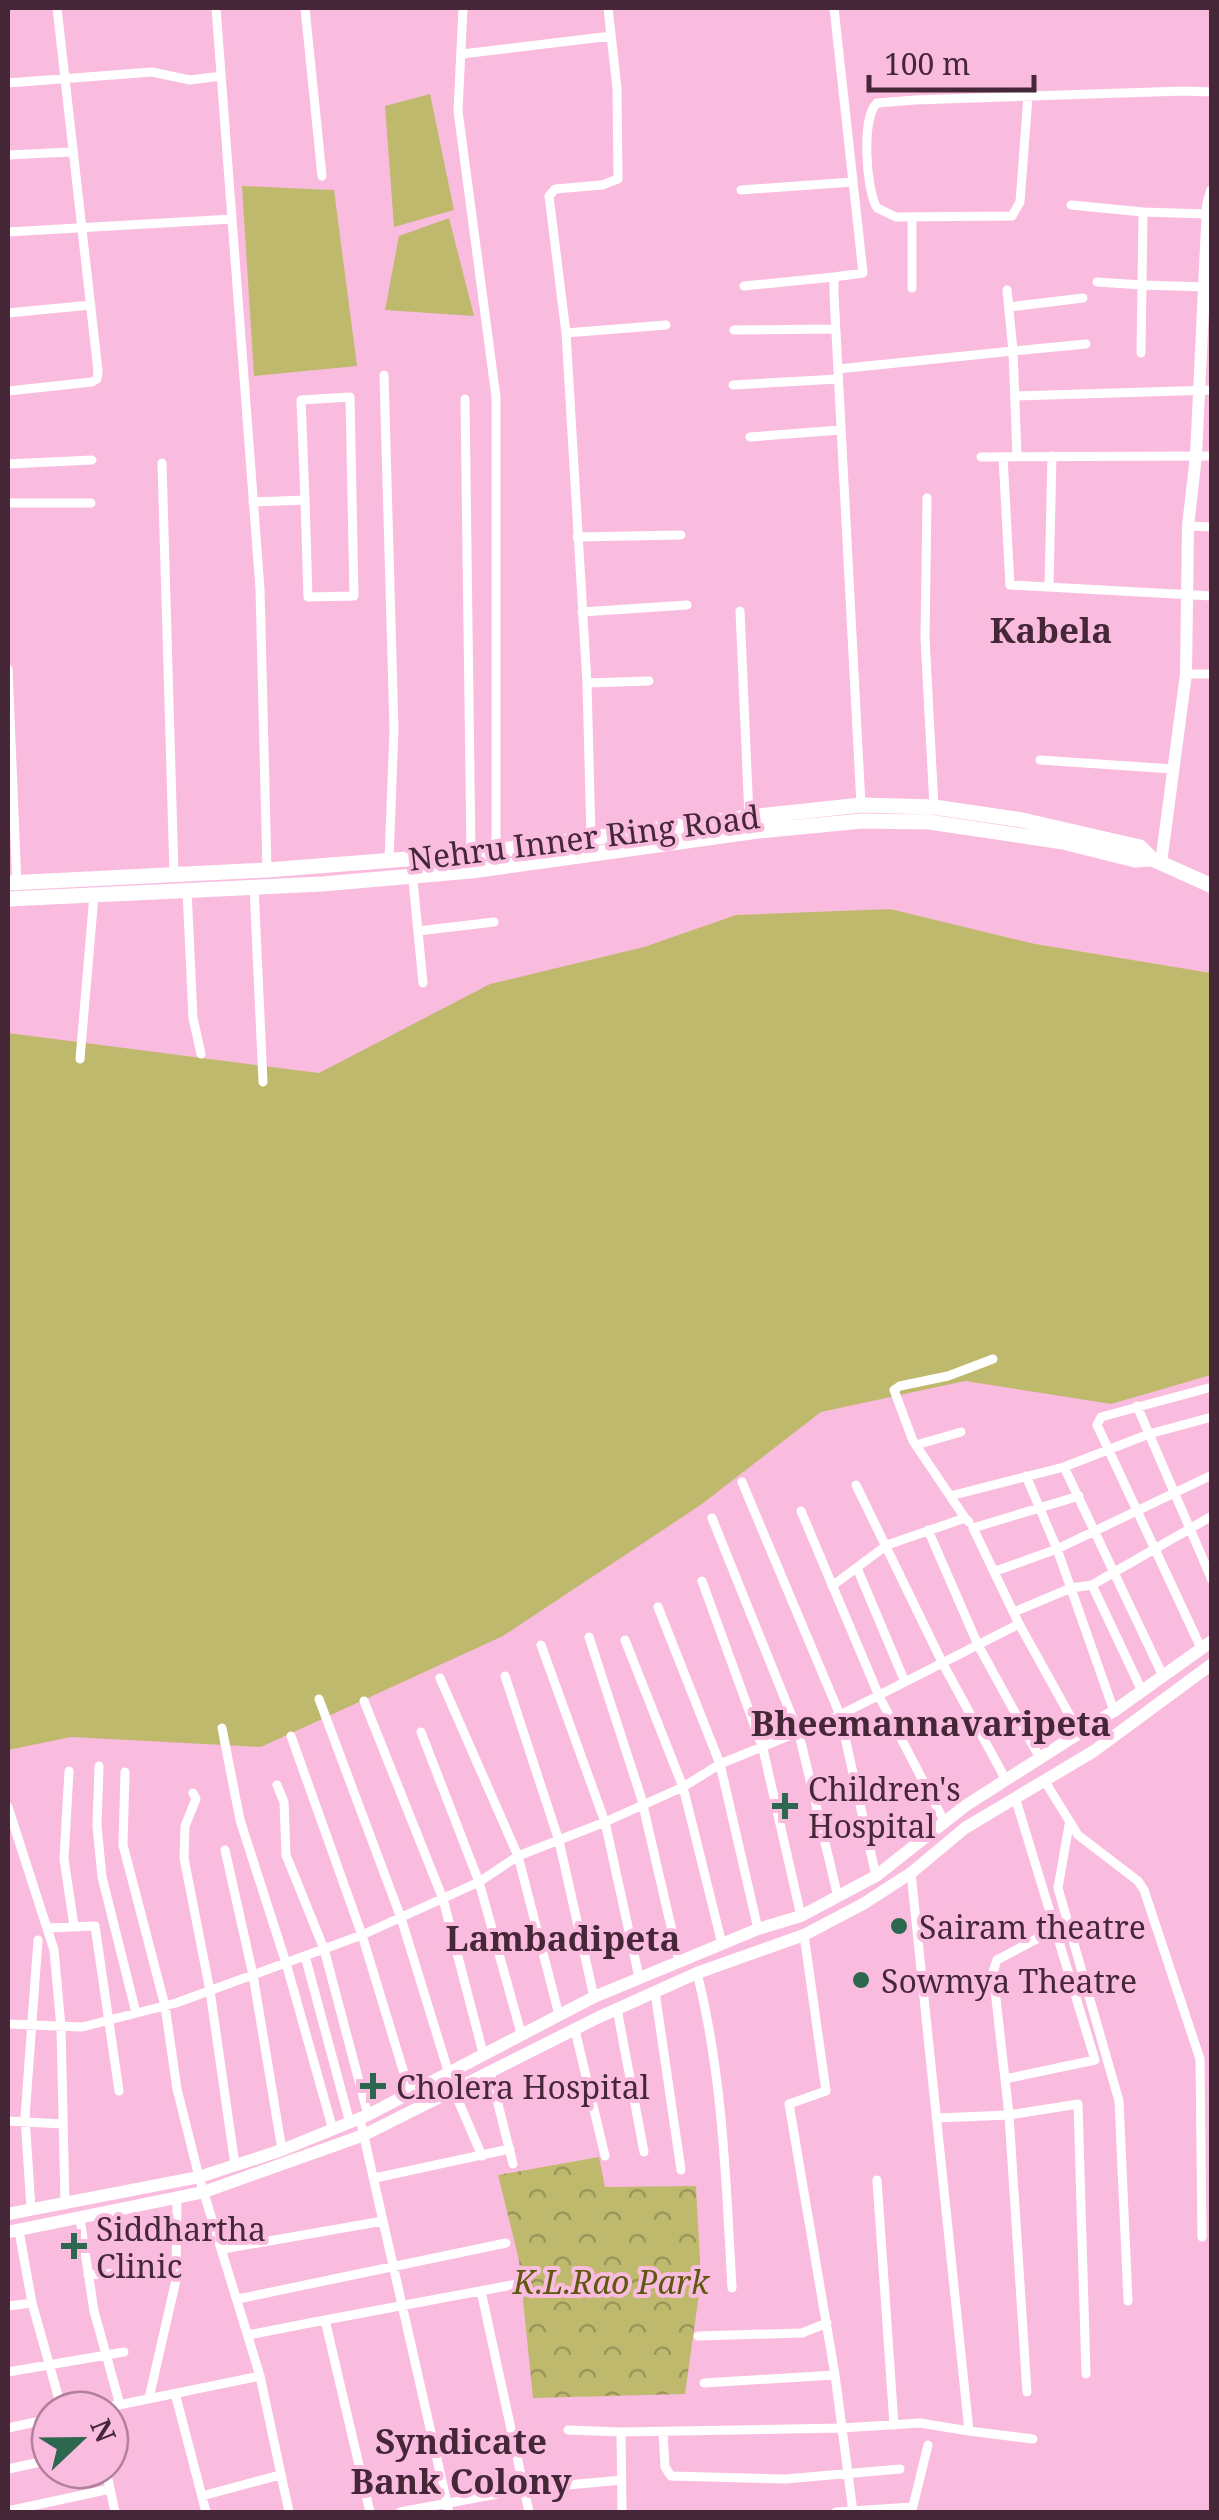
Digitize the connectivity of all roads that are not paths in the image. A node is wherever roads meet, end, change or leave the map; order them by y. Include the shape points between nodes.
1 (56, 8) edge
2 (216, 8) edge
3 (306, 8) edge
4 (463, 8) edge
5 (608, 8) edge
6 (834, 8) edge
7 (611, 36) junction
8 (462, 54) junction
9 (221, 76) junction
10 (63, 78) junction
11 (8, 84) edge
12 (1212, 92) edge
13 (1028, 96) junction
14 (72, 152) junction
15 (8, 156) edge
16 (322, 176) dead end
17 (853, 182) junction
18 (742, 190) dead end
19 (1212, 191) edge
20 (1071, 205) dead end
21 (1143, 212) junction
22 (1207, 214) junction
23 (912, 217) junction
24 (232, 220) junction
25 (80, 227) junction
26 (8, 232) edge
27 (834, 277) junction
28 (1097, 282) dead end
29 (1142, 285) junction
30 (744, 286) dead end
31 (912, 288) dead end
32 (1205, 288) junction
33 (1007, 290) dead end
34 (1083, 298) dead end
35 (90, 305) junction
36 (1009, 307) junction
37 (8, 313) edge
38 (666, 325) dead end
39 (835, 329) junction
40 (734, 330) dead end
41 (566, 334) junction
42 (1086, 344) dead end
43 (1013, 351) junction
44 (1141, 353) dead end
45 (838, 374) junction
46 (384, 376) dead end
47 (733, 385) dead end
48 (1205, 390) edge
49 (8, 391) edge
50 (1015, 396) junction
51 (465, 399) dead end
52 (840, 430) junction
53 (750, 437) dead end
54 (1003, 456) junction
55 (1017, 456) junction
56 (1052, 456) junction
57 (1196, 456) junction
58 (1212, 456) edge
59 (981, 457) dead end
60 (92, 460) dead end
61 (162, 463) dead end
62 (8, 464) edge
63 (927, 498) dead end
64 (305, 500) junction
65 (90, 502) dead end
66 (253, 502) junction
67 (8, 503) edge
68 (1188, 526) junction
69 (1212, 527) edge
70 (681, 535) dead end
71 (577, 537) junction
72 (1049, 586) junction
73 (1190, 596) junction
74 (1212, 596) edge
75 (687, 605) dead end
76 (740, 611) dead end
77 (582, 612) junction
78 (8, 669) edge
79 (1186, 674) junction
80 (1212, 674) edge
81 (649, 681) dead end
82 (586, 683) junction
83 (1040, 760) dead end
84 (1172, 769) junction
85 (862, 805) junction
86 (934, 807) junction
87 (749, 816) junction
88 (591, 838) junction
89 (496, 851) junction
90 (471, 854) junction
91 (410, 859) junction
92 (390, 860) junction
93 (1157, 861) junction
94 (267, 870) junction
95 (174, 874) junction
96 (412, 876) junction
97 (1212, 886) edge
98 (254, 887) junction
99 (12, 891) edge
100 (187, 891) junction
101 (94, 895) junction
102 (494, 922) dead end
103 (418, 931) junction
104 (423, 983) dead end
105 (201, 1054) dead end
106 (80, 1059) dead end
107 (264, 1082) dead end
108 (993, 1359) dead end
109 (1212, 1387) edge
110 (1137, 1406) junction
111 (1212, 1417) edge
112 (961, 1432) dead end
113 (1149, 1434) junction
114 (916, 1445) junction
115 (1108, 1452) junction
116 (1064, 1467) junction
117 (1212, 1475) edge
118 (1026, 1476) junction
119 (742, 1482) dead end
120 (856, 1485) dead end
121 (1175, 1492) junction
122 (950, 1496) junction
123 (1079, 1496) junction
124 (1041, 1508) junction
125 (1134, 1510) junction
126 (801, 1511) dead end
127 (1212, 1516) edge
128 (712, 1518) dead end
129 (965, 1518) junction
130 (1188, 1527) junction
131 (973, 1528) junction
132 (928, 1530) junction
133 (1096, 1530) junction
134 (887, 1546) junction
135 (1154, 1548) junction
136 (1057, 1549) junction
137 (857, 1568) junction
138 (996, 1571) junction
139 (1116, 1571) junction
140 (1212, 1580) edge
141 (702, 1581) dead end
142 (1092, 1585) junction
143 (832, 1586) junction
144 (1071, 1588) junction
145 (658, 1607) dead end
146 (1014, 1612) junction
147 (1019, 1624) junction
148 (589, 1636) dead end
149 (624, 1640) dead end
150 (1206, 1644) edge
151 (541, 1645) dead end
152 (978, 1645) junction
153 (943, 1664) junction
154 (1212, 1664) edge
155 (505, 1676) dead end
156 (1164, 1676) junction
157 (440, 1678) dead end
158 (905, 1682) junction
159 (1142, 1691) junction
160 (880, 1696) junction
161 (320, 1700) dead end
162 (364, 1701) dead end
163 (1114, 1712) junction
164 (840, 1715) junction
165 (222, 1728) dead end
166 (421, 1732) dead end
167 (798, 1734) junction
168 (1080, 1734) junction
169 (291, 1736) dead end
170 (763, 1749) junction
171 (1040, 1758) junction
172 (720, 1764) junction
173 (99, 1766) dead end
174 (68, 1770) dead end
175 (125, 1772) dead end
176 (1006, 1780) junction
177 (1044, 1780) junction
178 (277, 1785) dead end
179 (683, 1787) junction
180 (193, 1792) dead end
181 (1015, 1797) junction
182 (973, 1801) junction
183 (643, 1805) junction
184 (8, 1807) edge
185 (983, 1817) junction
186 (605, 1822) junction
187 (944, 1822) junction
188 (1069, 1825) junction
189 (560, 1841) junction
190 (225, 1850) dead end
191 (518, 1856) junction
192 (911, 1873) junction
193 (876, 1876) junction
194 (479, 1882) junction
195 (838, 1896) junction
196 (443, 1900) junction
197 (801, 1916) junction
198 (401, 1918) junction
199 (74, 1926) junction
200 (48, 1928) junction
201 (1057, 1928) junction
202 (758, 1930) junction
203 (362, 1935) junction
204 (804, 1935) junction
205 (38, 1940) dead end
206 (722, 1944) junction
207 (324, 1949) junction
208 (305, 1956) junction
209 (679, 1961) junction
210 (286, 1963) junction
211 (697, 1973) junction
212 (252, 1975) junction
213 (639, 1977) junction
214 (210, 1990) junction
215 (654, 1992) junction
216 (594, 1997) junction
217 (164, 2006) junction
218 (617, 2010) junction
219 (136, 2013) junction
220 (559, 2015) junction
221 (107, 2021) junction
222 (8, 2024) edge
223 (30, 2026) junction
224 (61, 2027) junction
225 (575, 2030) junction
226 (521, 2033) junction
227 (483, 2053) junction
228 (490, 2072) junction
229 (449, 2074) junction
230 (1005, 2079) junction
231 (454, 2090) junction
232 (119, 2091) dead end
233 (410, 2094) junction
234 (1009, 2115) junction
235 (937, 2118) junction
236 (359, 2119) junction
237 (8, 2121) edge
238 (26, 2122) junction
239 (63, 2124) junction
240 (333, 2130) junction
241 (364, 2135) junction
242 (282, 2150) junction
243 (510, 2150) junction
244 (644, 2152) dead end
245 (482, 2156) junction
246 (605, 2156) dead end
247 (235, 2164) junction
248 (513, 2164) dead end
249 (681, 2170) dead end
250 (198, 2177) junction
251 (374, 2178) junction
252 (877, 2180) dead end
253 (204, 2192) junction
254 (176, 2199) junction
255 (65, 2204) junction
256 (31, 2209) junction
257 (8, 2214) edge
258 (80, 2219) junction
259 (383, 2221) junction
260 (14, 2232) edge
261 (1202, 2236) dead end
262 (506, 2243) dead end
263 (224, 2249) junction
264 (394, 2266) junction
265 (177, 2269) junction
266 (88, 2275) junction
267 (517, 2284) dead end
268 (732, 2288) dead end
269 (480, 2291) junction
270 (238, 2300) junction
271 (1128, 2301) dead end
272 (32, 2303) junction
273 (402, 2304) junction
274 (8, 2306) edge
275 (325, 2320) junction
276 (827, 2323) junction
277 (248, 2335) junction
278 (698, 2336) dead end
279 (124, 2352) dead end
280 (106, 2355) junction
281 (48, 2365) junction
282 (8, 2372) edge
283 (1086, 2374) dead end
284 (835, 2375) junction
285 (260, 2376) junction
286 (704, 2383) dead end
287 (56, 2390) edge
288 (116, 2390) edge
289 (1027, 2392) dead end
290 (175, 2393) junction
291 (150, 2398) junction
292 (130, 2402) edge
293 (894, 2425) junction
294 (842, 2428) junction
295 (568, 2430) dead end
296 (969, 2431) junction
297 (621, 2432) junction
298 (663, 2432) junction
299 (1033, 2439) dead end
300 (928, 2445) dead end
301 (900, 2470) dead end
302 (848, 2472) junction
303 (280, 2475) junction
304 (622, 2480) junction
305 (524, 2489) junction
306 (105, 2490) edge
307 (202, 2496) junction
308 (448, 2508) edge
309 (8, 2510) edge
310 (912, 2510) edge
311 (206, 2512) edge
312 (289, 2512) edge
313 (370, 2512) edge
314 (400, 2512) edge
315 (529, 2512) edge
316 (622, 2512) edge
317 (836, 2512) edge
318 (853, 2512) edge

1 - 10 street
2 - 9 street
3 - 16 street
4 - 8 street
5 - 7 street
6 - 17 street
7 - 8 street
7 - 41 street via 618,178 555,189 548,196
8 - 89 street via 458,111 496,397
9 - 10 street
9 - 24 street
10 - 11 street
10 - 14 street
12 - 13 street
13 - 23 street via 1018,211 1003,218
13 - 23 street via 872,106 872,200 884,213
14 - 15 street
14 - 25 street
17 - 18 street
17 - 27 street via 862,273
19 - 22 street
20 - 21 street
21 - 22 street
21 - 29 street
22 - 32 street
23 - 31 street
24 - 25 street
24 - 66 street
25 - 26 street
25 - 35 street
27 - 30 street
27 - 39 street
28 - 29 street
29 - 32 street
29 - 44 street
32 - 48 street
33 - 36 street
34 - 36 street
35 - 37 street
35 - 49 street via 97,379
36 - 43 street
38 - 41 street
39 - 40 street
39 - 45 street
41 - 71 street
42 - 43 street
43 - 45 street
43 - 50 street
45 - 47 street
45 - 52 street
46 - 92 street via 394,729
48 - 50 street
48 - 57 street
50 - 55 street
51 - 90 street
52 - 53 street
52 - 85 street
54 - 55 street
54 - 59 street
54 - 72 street via 1010,585
55 - 56 street
56 - 57 street
56 - 72 street
57 - 58 street
57 - 68 street
60 - 62 street
61 - 95 street
63 - 86 street
64 - 64 street via 308,597 354,596 350,397 301,400
64 - 66 street
65 - 67 street
66 - 94 street
68 - 69 street
68 - 73 street
70 - 71 street
71 - 77 street
72 - 73 street
73 - 74 street
73 - 79 street
75 - 77 street
76 - 87 street
77 - 82 street
78 - 99 street
79 - 80 street
79 - 84 street
81 - 82 street
82 - 88 street
83 - 84 street
84 - 93 street
85 - 86 main road, Nehru Inner Ring Road
85 - 87 main road, Nehru Inner Ring Road
86 - 93 main road, Nehru Inner Ring Road via 1104,837 1140,847
87 - 88 main road, Nehru Inner Ring Road
88 - 89 main road, Nehru Inner Ring Road
89 - 90 main road, Nehru Inner Ring Road
90 - 91 main road, Nehru Inner Ring Road
91 - 92 main road, Nehru Inner Ring Road
91 - 96 street
92 - 94 main road, Nehru Inner Ring Road
93 - 96 main road, Nehru Inner Ring Road via 929,822 862,822
93 - 97 main road, Nehru Inner Ring Road
94 - 95 main road, Nehru Inner Ring Road
95 - 99 main road, Nehru Inner Ring Road
96 - 98 main road, Nehru Inner Ring Road
96 - 103 street
98 - 100 main road, Nehru Inner Ring Road
98 - 107 street
99 - 101 main road, Nehru Inner Ring Road
100 - 101 main road, Nehru Inner Ring Road
100 - 105 street
101 - 106 street
102 - 103 street
103 - 104 street
108 - 114 street via 896,1387
109 - 110 street
110 - 113 street
110 - 115 street via 1098,1420
111 - 113 street
112 - 114 street
113 - 115 street
113 - 121 street
114 - 122 street
115 - 116 street
115 - 125 street
116 - 118 street
116 - 123 street
117 - 121 street
118 - 122 street
118 - 124 street
119 - 164 street
120 - 134 street
121 - 125 street
121 - 130 street
122 - 129 street
123 - 124 street
123 - 133 street
124 - 131 street
124 - 136 street
125 - 133 street
125 - 135 street
126 - 143 street
127 - 130 street
128 - 167 street
129 - 131 street
129 - 132 street
130 - 135 street
130 - 140 street
131 - 138 street
132 - 134 street
132 - 152 street
133 - 136 street
133 - 139 street
134 - 137 street
134 - 153 street
135 - 139 street
135 - 150 street
136 - 138 street
136 - 144 street
137 - 143 street
137 - 158 street
138 - 146 street
139 - 142 street
139 - 156 street
141 - 170 street
142 - 144 street
142 - 159 street
143 - 160 street
144 - 146 street
144 - 163 street
145 - 172 street
146 - 147 street
147 - 152 street
147 - 168 street
148 - 183 street
149 - 179 street
150 - 156 street
151 - 186 street
152 - 153 street
152 - 171 street
153 - 158 street
153 - 176 street
154 - 177 street
155 - 189 street
156 - 159 street
157 - 191 street
158 - 160 street
159 - 163 street
160 - 164 street
160 - 187 street
161 - 198 street
162 - 196 street
163 - 168 street
164 - 167 street
164 - 193 street
165 - 210 street via 240,1820
166 - 194 street
167 - 170 street
167 - 195 street
168 - 171 street
169 - 203 street
170 - 172 street
170 - 197 street
171 - 176 street
172 - 179 street
172 - 202 street
173 - 219 street via 102,1877
174 - 199 street via 64,1859
175 - 217 street via 123,1845
176 - 182 street
177 - 181 street
177 - 188 street
178 - 207 street via 286,1856
179 - 183 street
179 - 206 street
180 - 214 street via 184,1858
181 - 185 street
181 - 201 street
182 - 185 street
182 - 187 street
183 - 186 street
183 - 209 street
184 - 200 street
185 - 192 street
186 - 189 street
186 - 213 street
187 - 193 street
188 - 261 street via 1144,1890 1197,2050
188 - 271 street via 1058,1888 1119,2101
189 - 191 street
189 - 216 street
190 - 212 street
191 - 194 street
191 - 220 street
192 - 204 street
192 - 235 street
193 - 195 street
194 - 196 street
194 - 226 street
195 - 197 street
196 - 198 street
196 - 227 street
197 - 202 street
198 - 203 street
198 - 229 street
199 - 200 street
199 - 221 street via 95,1926
200 - 224 street
201 - 230 street via 994,1964
201 - 230 street via 1095,2060
202 - 206 street
203 - 207 street
203 - 233 street
204 - 211 street
204 - 276 street via 826,2091 790,2104
205 - 223 street
206 - 209 street
207 - 208 street
207 - 236 street
208 - 210 street
208 - 236 street
209 - 213 street
210 - 212 street
210 - 240 street
211 - 215 street
211 - 268 street via 722,2114
212 - 214 street
212 - 242 street
213 - 216 street
214 - 217 street
214 - 247 street
215 - 218 street
215 - 249 street
216 - 220 street
217 - 219 street
217 - 250 street
218 - 225 street
218 - 244 street
219 - 221 street
220 - 226 street
221 - 224 street
221 - 232 street
222 - 223 street
223 - 224 street
223 - 238 street
224 - 239 street
225 - 228 street
225 - 246 street
226 - 227 street
227 - 229 street
228 - 231 street
228 - 243 street
229 - 233 street
230 - 234 street
231 - 241 street
231 - 245 street
233 - 236 street
234 - 235 street
234 - 283 street via 1078,2104
234 - 289 street
235 - 296 street
236 - 240 street
236 - 241 street
237 - 238 street
238 - 239 street
238 - 256 street
239 - 255 street
240 - 242 street
241 - 251 street
241 - 253 street
242 - 247 street
243 - 245 street
243 - 248 street
245 - 251 street
247 - 250 street
250 - 253 street
250 - 255 street
251 - 259 street
252 - 293 street
253 - 254 street
253 - 263 street
254 - 258 street
254 - 265 street
255 - 256 street
256 - 257 street
258 - 260 street
258 - 266 street
259 - 263 street
259 - 264 street
260 - 272 street
262 - 264 street
263 - 270 street
264 - 270 street
264 - 273 street
265 - 266 street
265 - 291 street
266 - 280 street
267 - 269 street
269 - 273 street
269 - 305 street
270 - 277 street
272 - 274 street
272 - 281 street
273 - 275 street
273 - 308 street
275 - 277 street
275 - 313 street
276 - 278 street via 802,2333
276 - 284 street
277 - 285 street
279 - 280 street
280 - 281 street
280 - 288 street
281 - 282 street
281 - 287 street
284 - 286 street
284 - 294 street
285 - 290 street
285 - 303 street
290 - 291 street
290 - 307 street
291 - 292 street
293 - 294 street
293 - 296 street
294 - 298 street
294 - 302 street
295 - 297 street
296 - 299 street
297 - 298 street
297 - 304 street
298 - 302 street via 664,2467 672,2476
300 - 310 street
301 - 302 street
302 - 318 street
303 - 307 street
303 - 312 street
304 - 305 street
304 - 316 street
305 - 308 street
305 - 315 street
306 - 309 street
307 - 311 street
308 - 314 street
310 - 318 street
317 - 318 street

